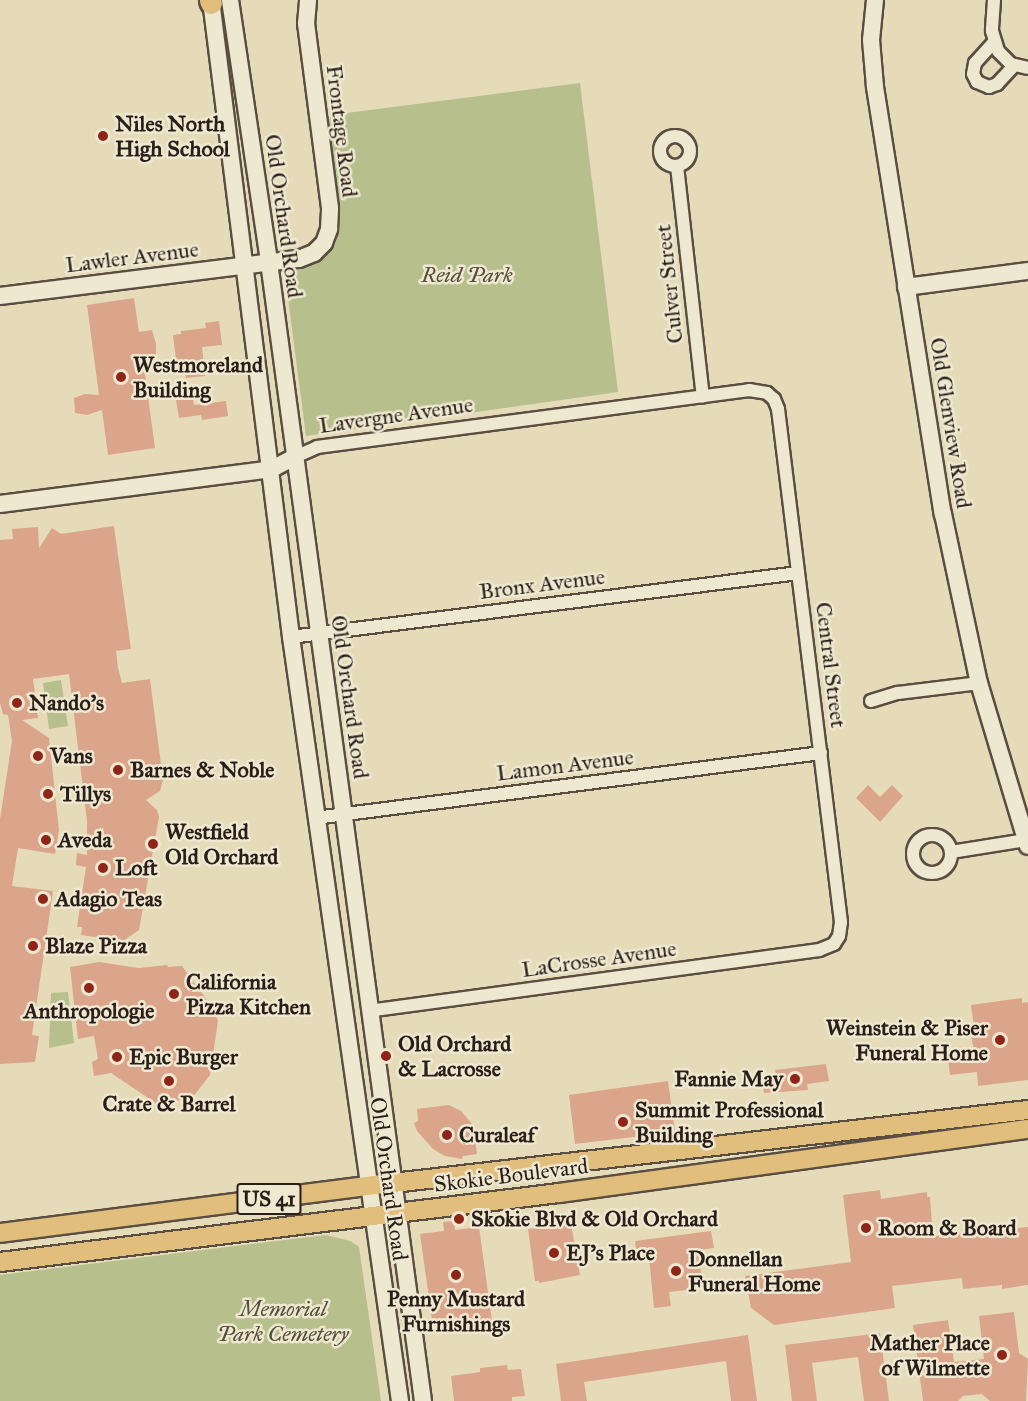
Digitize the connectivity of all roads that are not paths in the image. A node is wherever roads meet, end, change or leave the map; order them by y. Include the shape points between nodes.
1 (308, 0) edge
2 (875, 0) edge
3 (994, 0) edge
4 (215, 1) edge
5 (994, 42) junction
6 (1015, 66) junction
7 (1028, 68) edge
8 (677, 166) dead end
9 (269, 262) junction
10 (244, 265) junction
11 (1028, 271) edge
12 (906, 287) junction
13 (0, 296) edge
14 (767, 393) joint
15 (703, 397) junction
16 (296, 457) junction
17 (272, 469) junction
18 (0, 504) edge
19 (798, 573) junction
20 (318, 633) junction
21 (291, 637) junction
22 (979, 683) junction
23 (871, 701) dead end
24 (821, 753) junction
25 (343, 814) junction
26 (315, 818) junction
27 (1027, 843) edge
28 (951, 852) dead end
29 (834, 944) joint
30 (369, 1011) junction
31 (1028, 1110) edge
32 (1028, 1129) edge
33 (393, 1183) junction
34 (367, 1186) junction
35 (397, 1213) junction
36 (372, 1216) junction
37 (0, 1233) edge
38 (0, 1262) edge
39 (400, 1401) edge
40 (423, 1401) edge

1 - 9 main road, Frontage Road via 306,24 330,208 329,229 324,243 314,253
2 - 12 main road, Old Glenview Road via 871,40 874,87
3 - 5 street
4 - 9 main road, Old Orchard Road
4 - 10 main road, Old Orchard Road
5 - 6 street via 1003,58
5 - 6 street via 975,63 973,74 977,82 989,87 997,84
6 - 7 street
8 - 15 street, Culver Street
9 - 10 main road, Lawler Avenue
9 - 16 main road, Old Orchard Road
10 - 13 main road, Lawler Avenue
10 - 17 main road, Old Orchard Road
11 - 12 main road
12 - 22 main road, Old Glenview Road via 943,514
14 - 15 street, Lavergne Avenue via 749,390
14 - 19 street, Central Street via 778,409
15 - 16 street, Lavergne Avenue via 318,447
16 - 17 main road, Lavergne Avenue
16 - 20 main road, Old Orchard Road
17 - 18 main road, Lavergne Avenue
17 - 21 main road, Old Orchard Road
19 - 20 street, Bronx Avenue
19 - 24 street, Central Street
20 - 21 street, Bronx Avenue
20 - 25 main road, Old Orchard Road
21 - 26 main road, Old Orchard Road
22 - 23 street via 898,693
22 - 27 main road, Old Glenview Road
24 - 25 street, Lamon Avenue
24 - 29 street, Central Street via 841,922
25 - 26 street, Lamon Avenue
25 - 30 main road, Old Orchard Road
26 - 34 main road, Old Orchard Road
27 - 28 street
29 - 30 street, LaCrosse Avenue via 819,950
30 - 33 main road, Old Orchard Road
31 - 33 main road, Skokie Boulevard / US 41
32 - 35 main road, Skokie Boulevard / US 41
33 - 34 main road, Skokie Boulevard / US 41
33 - 35 main road, Old Orchard Road
34 - 36 main road, Old Orchard Road
34 - 37 main road, Skokie Boulevard / US 41
35 - 36 main road, Skokie Boulevard / US 41
35 - 40 main road, Old Orchard Road
36 - 38 main road, Skokie Boulevard / US 41
36 - 39 main road, Old Orchard Road

